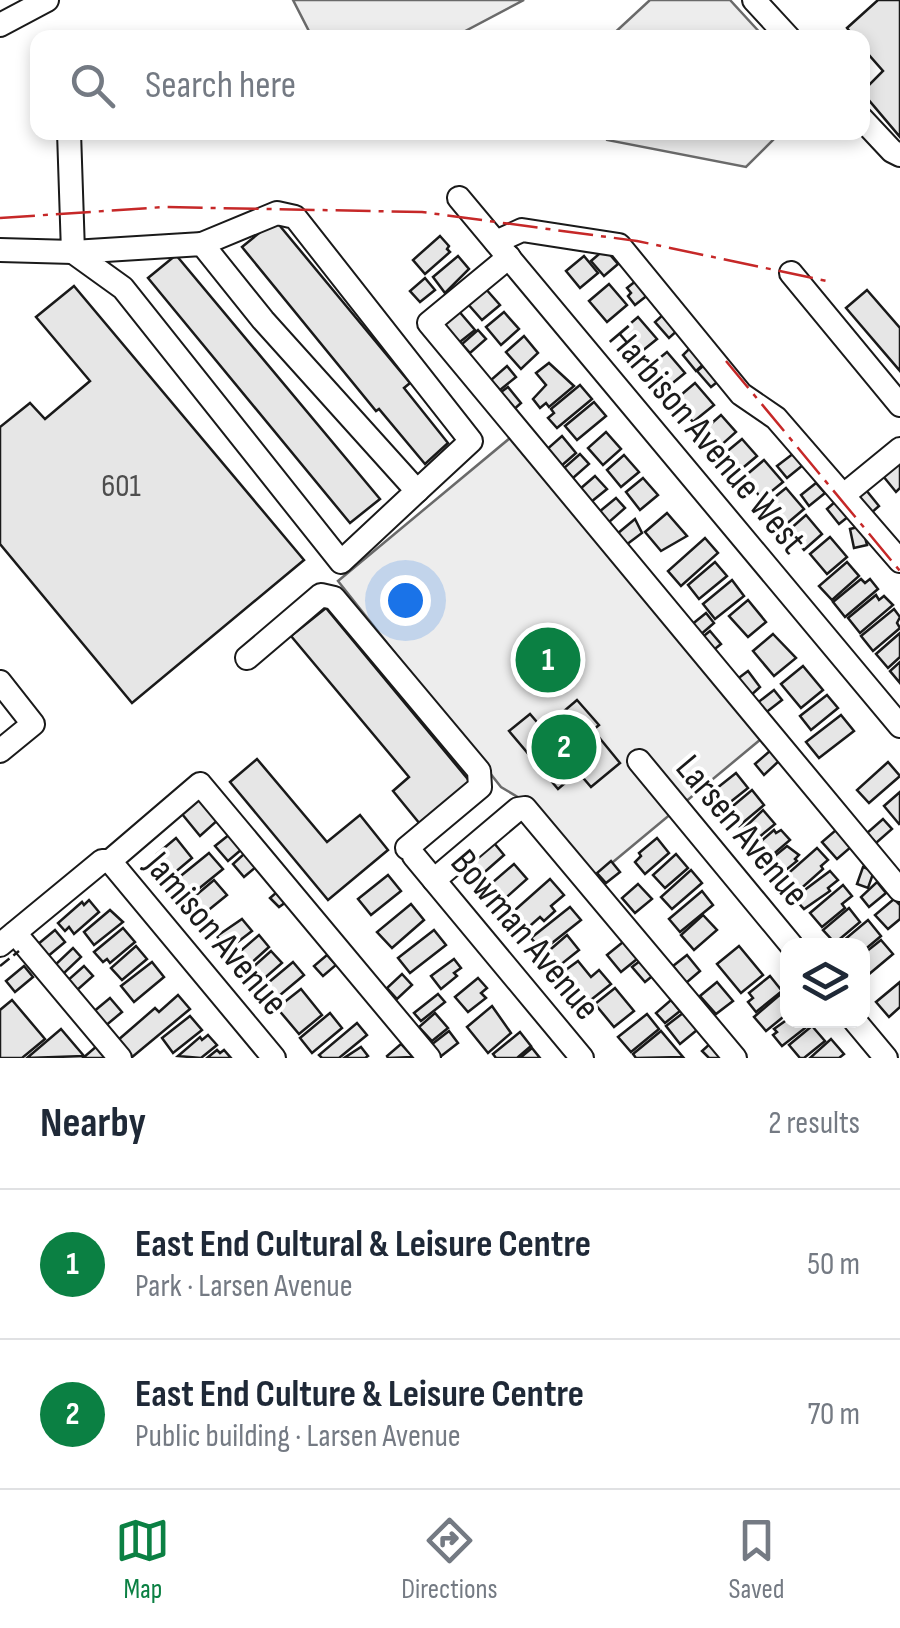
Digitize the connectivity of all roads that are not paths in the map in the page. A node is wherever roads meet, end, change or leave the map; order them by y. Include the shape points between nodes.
1 (47, 0) edge
2 (754, 0) edge
3 (0, 25) edge
4 (781, 30) edge
5 (870, 128) edge
6 (69, 140) edge
7 (900, 155) edge
8 (459, 198) dead end
9 (202, 244) junction
10 (503, 249) junction
11 (0, 250) edge
12 (72, 252) junction
13 (791, 274) dead end
14 (900, 405) edge
15 (900, 449) edge
16 (418, 490) junction
17 (844, 494) junction
18 (900, 561) edge
19 (341, 562) junction
20 (321, 595) junction
21 (247, 658) dead end
22 (0, 682) edge
23 (900, 726) edge
24 (0, 751) edge
25 (639, 762) dead end
26 (106, 861) junction
27 (434, 880) junction
28 (900, 890) edge
29 (785, 938) edge
30 (8, 939) edge
31 (862, 1028) edge
32 (120, 1058) edge
33 (274, 1058) edge
34 (430, 1058) edge
35 (582, 1058) edge
36 (735, 1058) edge
37 (886, 1058) edge

1 - 3 street
2 - 4 street
5 - 7 street
6 - 12 street
8 - 10 street, Harbison Avenue West
9 - 12 street
9 - 16 street
9 - 16 street via 277,213 295,218 471,441
10 - 17 street via 522,230 619,245 741,394 776,418
10 - 23 street, Harbison Avenue West
10 - 28 street via 429,323
11 - 12 street
12 - 19 street via 123,288
13 - 14 street
15 - 17 street
16 - 19 street
17 - 18 street
19 - 20 street
20 - 21 street
20 - 27 street, Bowman Avenue via 334,598 479,771 480,787 411,852
22 - 24 street via 33,724
25 - 29 street, Larsen Avenue
26 - 30 street
26 - 33 street, Jamison Avenue
26 - 34 street via 200,784
27 - 35 street, Bowman Avenue
27 - 36 street via 525,808
30 - 32 street
31 - 37 street

